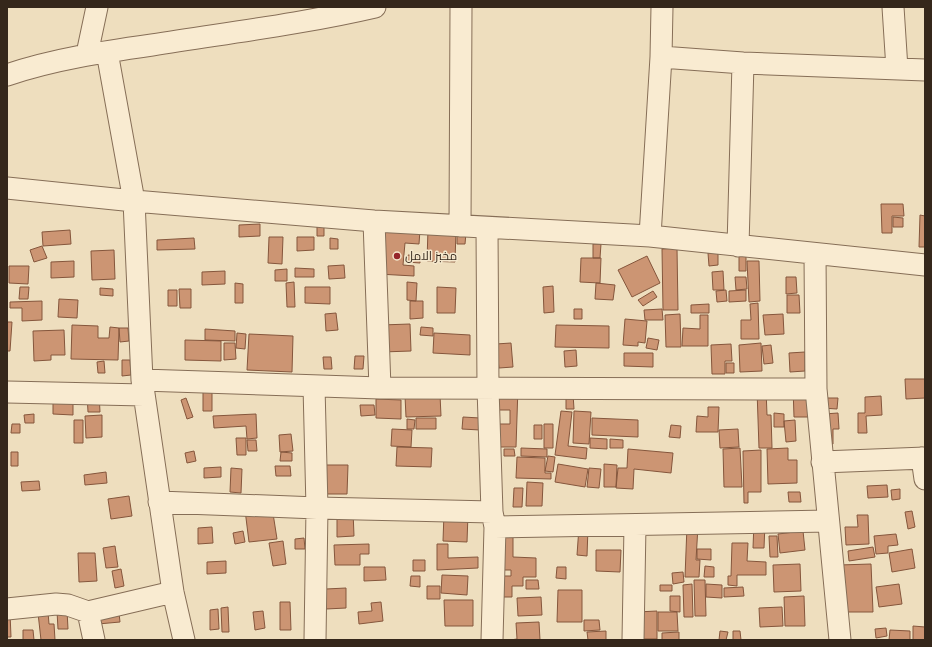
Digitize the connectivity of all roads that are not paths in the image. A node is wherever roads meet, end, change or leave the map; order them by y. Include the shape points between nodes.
1 (97, 7) edge
2 (375, 7) edge
3 (461, 7) edge
4 (662, 7) edge
5 (893, 7) edge
6 (330, 12) edge
7 (97, 53) junction
8 (661, 57) junction
9 (743, 63) junction
10 (897, 69) junction
11 (925, 70) edge
12 (7, 75) edge
13 (7, 188) edge
14 (134, 202) junction
15 (374, 221) junction
16 (460, 226) junction
17 (487, 228) junction
18 (650, 236) junction
19 (738, 246) junction
20 (815, 254) junction
21 (925, 265) edge
22 (314, 386) junction
23 (143, 388) junction
24 (380, 388) junction
25 (488, 388) junction
26 (816, 389) junction
27 (7, 392) edge
28 (924, 458) edge
29 (822, 462) junction
30 (925, 479) edge
31 (159, 502) junction
32 (317, 508) junction
33 (493, 520) junction
34 (828, 521) junction
35 (635, 525) junction
36 (173, 592) junction
37 (7, 608) edge
38 (88, 612) junction
39 (94, 640) edge
40 (184, 640) edge
41 (315, 640) edge
42 (492, 640) edge
43 (633, 640) edge
44 (840, 640) edge

1 - 7 street
2 - 6 street
3 - 16 street
4 - 8 street
5 - 10 street
6 - 7 street
7 - 12 street via 33,66
7 - 14 street
8 - 9 street
8 - 18 street
9 - 10 street
9 - 19 street
10 - 11 street
13 - 14 street
14 - 15 street
14 - 23 street
15 - 16 street
15 - 24 street
16 - 17 street
17 - 18 street
17 - 25 street
18 - 19 street
19 - 20 street
20 - 21 street
20 - 26 street
22 - 23 street
22 - 24 street
22 - 32 street
23 - 27 street
23 - 31 street
24 - 25 street
25 - 26 street
25 - 33 street
26 - 29 street
28 - 29 street
28 - 30 street
29 - 34 street
31 - 32 street
31 - 36 street
32 - 33 street
32 - 41 street
33 - 35 street
33 - 42 street
34 - 35 street
34 - 44 street
35 - 43 street
36 - 38 street
36 - 40 street
37 - 38 street via 56,604
38 - 39 street

